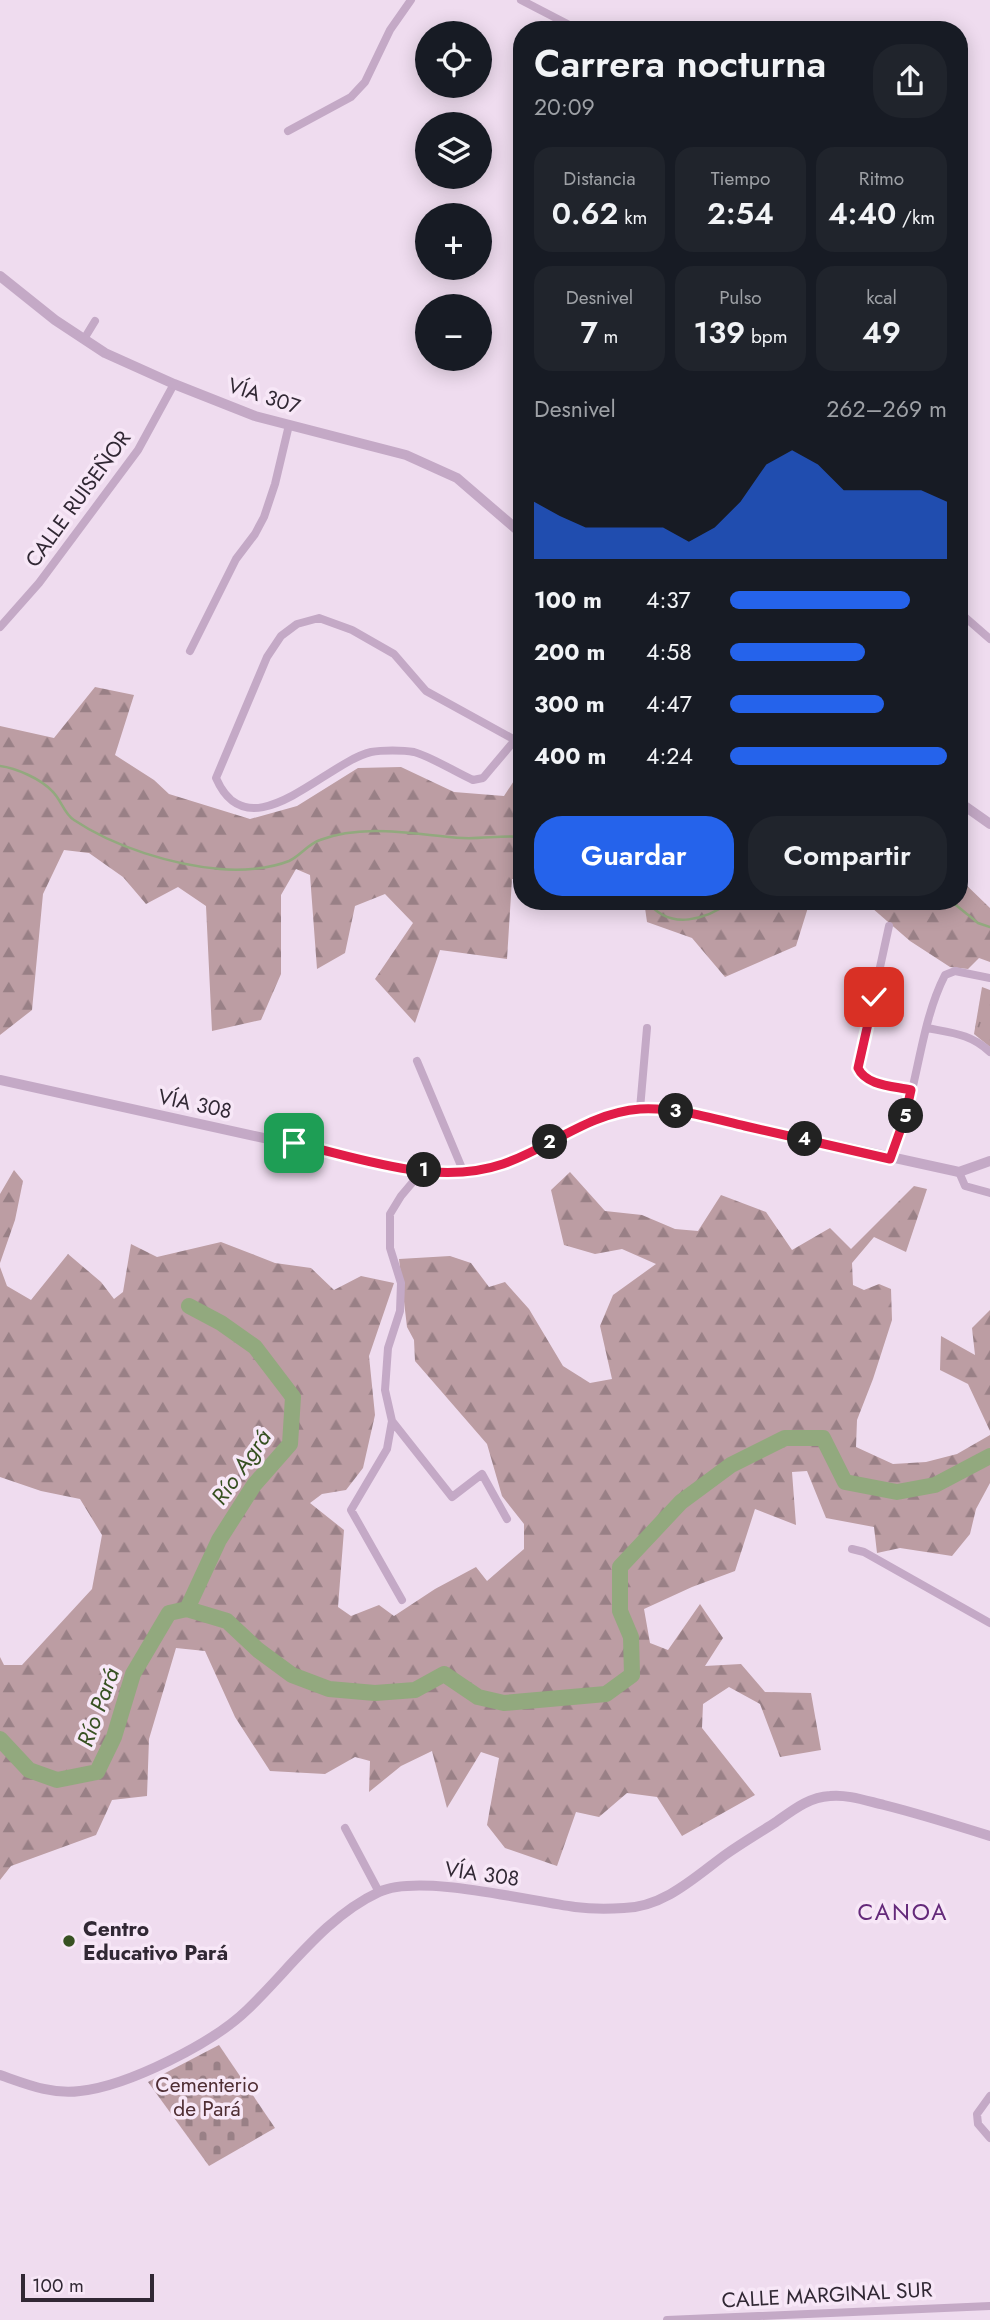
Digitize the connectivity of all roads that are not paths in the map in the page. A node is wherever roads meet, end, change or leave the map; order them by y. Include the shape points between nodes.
1 (411, 0) edge
2 (521, 0) edge
3 (562, 21) edge
4 (288, 131) dead end
5 (0, 276) edge
6 (95, 321) dead end
7 (84, 339) junction
8 (174, 384) junction
9 (289, 425) junction
10 (513, 526) edge
11 (968, 619) edge
12 (0, 627) edge
13 (990, 639) edge
14 (190, 651) dead end
15 (513, 736) edge
16 (513, 745) edge
17 (968, 808) edge
18 (990, 824) edge
19 (889, 926) dead end
20 (990, 978) edge
21 (647, 1028) dead end
22 (928, 1028) junction
23 (990, 1052) edge
24 (417, 1061) dead end
25 (0, 1080) edge
26 (911, 1090) junction
27 (640, 1109) junction
28 (890, 1159) junction
29 (990, 1161) edge
30 (423, 1170) junction
31 (464, 1172) junction
32 (959, 1172) junction
33 (990, 1193) edge
34 (392, 1420) junction
35 (507, 1519) dead end
36 (852, 1549) dead end
37 (402, 1600) dead end
38 (990, 1623) edge
39 (345, 1828) dead end
40 (990, 1836) edge
41 (379, 1892) junction
42 (0, 2075) edge
43 (990, 2096) edge
44 (990, 2138) edge
45 (990, 2306) edge
46 (667, 2320) edge

1 - 4 street via 390,30 365,82 351,97
2 - 3 street
5 - 7 street, VÍA 307
6 - 7 street
7 - 8 street, VÍA 307
8 - 9 street, VÍA 307
8 - 12 street, CALLE RUISEÑOR via 138,450 39,583
9 - 10 street, VÍA 307 via 407,454 457,478
9 - 14 street via 264,517 236,559
11 - 13 street
15 - 16 street via 426,691 394,654 352,629 319,618 297,624 274,646 216,778 223,792 242,806 271,807 340,765 372,752 414,752 473,780 483,778
17 - 18 street
19 - 26 street via 858,1068 870,1081
20 - 22 street via 955,971 945,975
21 - 27 street
22 - 23 street via 978,1041
22 - 26 street
24 - 31 street
25 - 30 street, VÍA 308
26 - 28 street
27 - 28 street, VÍA 308 via 685,1112
27 - 31 street, VÍA 308 via 577,1126 505,1164
28 - 32 street, VÍA 308
29 - 32 street
30 - 31 street, VÍA 308
30 - 34 street via 390,1214 390,1248 401,1283 400,1311 388,1348 386,1390
32 - 33 street via 965,1186
34 - 35 street via 452,1497 482,1474
34 - 37 street via 387,1449 351,1510
36 - 38 street
39 - 41 street
40 - 41 street, VÍA 308 via 874,1803 829,1796 805,1802 691,1882 642,1906 579,1908 418,1884
41 - 42 street, VÍA 308 via 329,1927 246,2012 155,2068 80,2091 40,2089
43 - 44 street via 977,2114 978,2124
45 - 46 street, CALLE MARGINAL SUR

